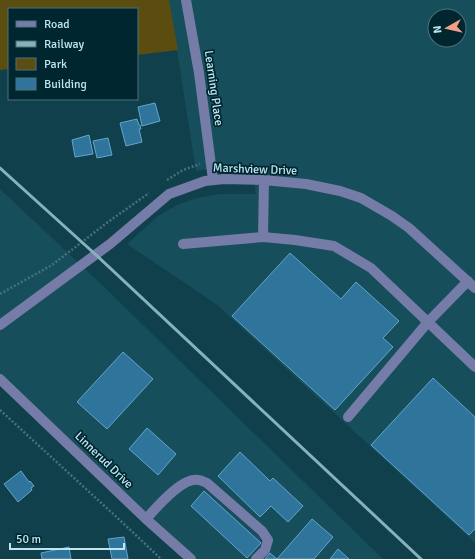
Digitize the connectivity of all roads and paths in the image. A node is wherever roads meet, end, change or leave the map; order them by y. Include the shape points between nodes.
1 (186, 0) edge
2 (210, 161) junction
3 (213, 180) junction
4 (264, 180) junction
5 (164, 182) dead end
6 (152, 191) dead end
7 (263, 237) junction
8 (183, 244) dead end
9 (471, 284) edge
10 (0, 294) edge
11 (428, 322) junction
12 (0, 324) edge
13 (475, 367) edge
14 (0, 379) edge
15 (0, 410) edge
16 (348, 417) dead end
17 (146, 519) junction
18 (161, 559) edge
19 (191, 559) edge
20 (256, 559) edge

1 - 2 street, Learning Place via 199,73
2 - 3 street, Learning Place
2 - 5 path via 183,170
3 - 4 street, Marshview Drive
3 - 12 street, Marshview Drive via 170,194 110,244
4 - 7 street
4 - 9 street, Marshview Drive via 306,184 362,198 408,228
6 - 10 path via 52,265
7 - 8 street
7 - 11 street via 334,246 370,268
9 - 11 street
11 - 13 street
11 - 16 street
14 - 17 street, Linnerud Drive
15 - 18 path
17 - 19 street, Linnerud Drive
17 - 20 street via 186,482 197,479 207,483 262,531 268,540 265,550

